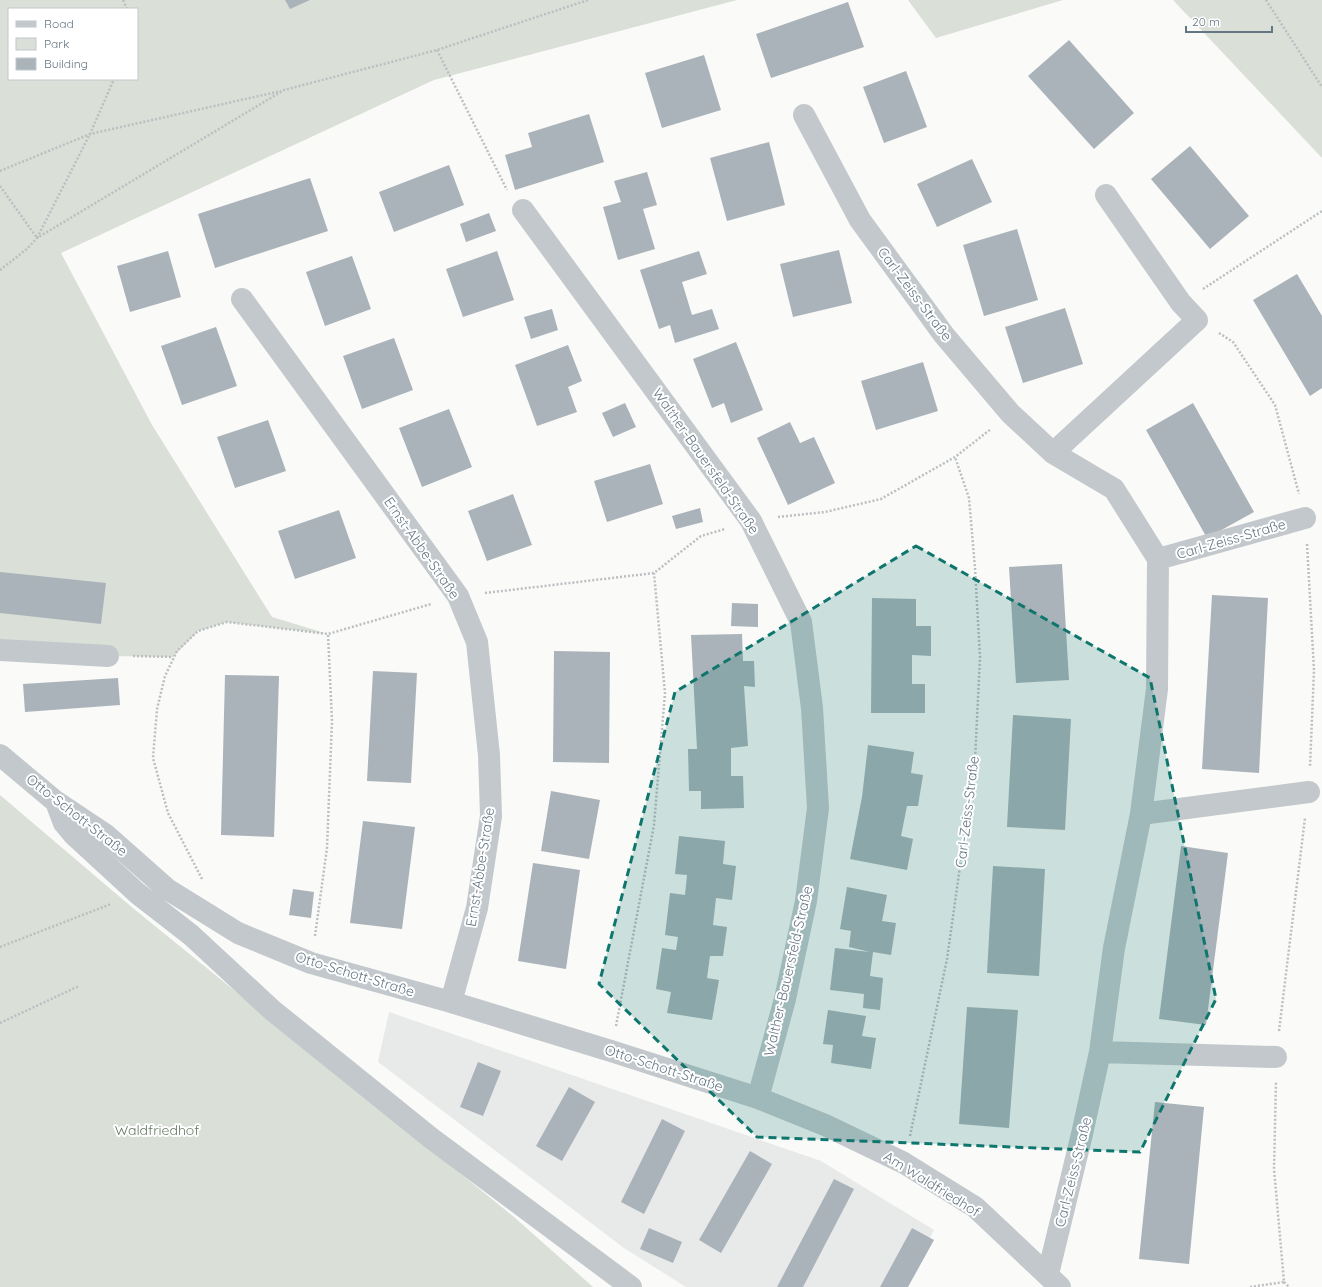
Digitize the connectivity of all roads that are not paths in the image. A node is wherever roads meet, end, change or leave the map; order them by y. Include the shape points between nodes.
1 (804, 115) dead end
2 (1106, 196) dead end
3 (523, 210) road end
4 (242, 299) dead end
5 (1053, 453) junction
6 (1306, 518) dead end
7 (1158, 560) junction
8 (0, 650) edge
9 (108, 656) road end
10 (0, 754) edge
11 (1309, 792) dead end
12 (55, 801) junction
13 (1140, 814) junction
14 (451, 1002) junction
15 (1100, 1052) junction
16 (1276, 1057) dead end
17 (758, 1098) junction
18 (1054, 1280) edge
19 (631, 1287) edge

1 - 5 street, Carl-Zeiss-Straße via 860,220 930,316 1010,414
2 - 5 street via 1181,303 1197,320
3 - 17 street, Walther-Bauersfeld-Straße via 751,521 801,622 812,708 818,808 806,901 785,998
4 - 14 street, Ernst-Abbe-Straße via 458,596 477,642 490,754 491,816 476,908
5 - 7 street, Carl-Zeiss-Straße via 1114,489
6 - 7 street, Carl-Zeiss-Straße
7 - 13 street, Carl-Zeiss-Straße via 1157,689
8 - 9 street
10 - 12 street, Otto-Schott-Straße
11 - 13 street
12 - 14 street, Otto-Schott-Straße via 106,835 166,889 238,933 311,963
12 - 19 street via 64,823 74,835 137,893 191,935 272,1010 431,1138
13 - 15 street, Carl-Zeiss-Straße via 1114,948
14 - 17 street, Otto-Schott-Straße
15 - 16 street
15 - 18 street, Carl-Zeiss-Straße
17 - 18 street, Am Waldfriedhof via 904,1163 976,1207

